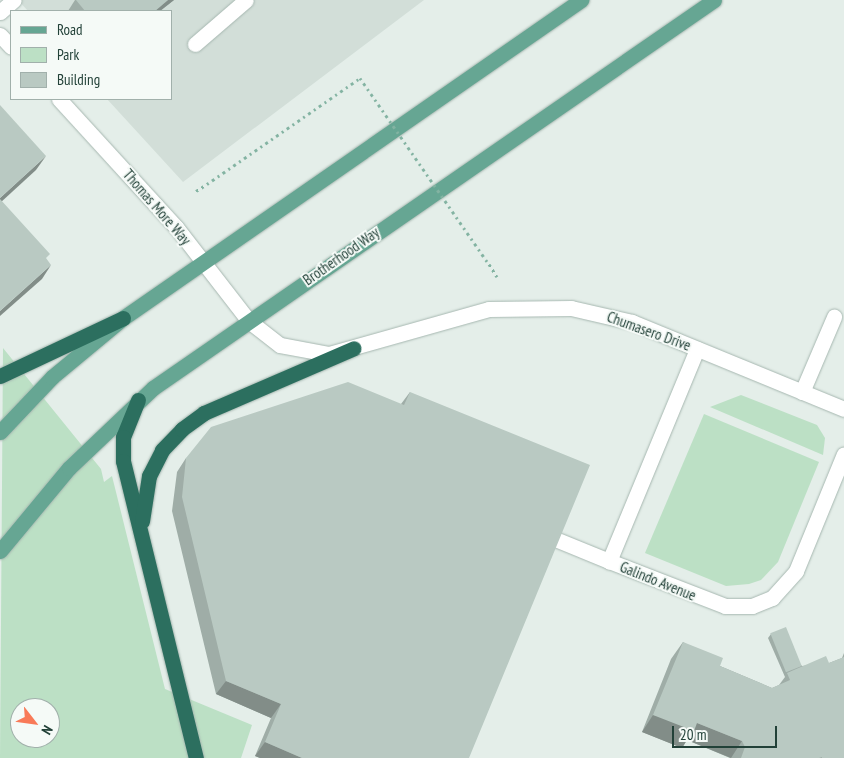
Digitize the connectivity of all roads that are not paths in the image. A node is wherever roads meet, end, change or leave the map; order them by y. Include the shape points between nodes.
1 (14, 0) edge
2 (246, 0) edge
3 (581, 0) edge
4 (714, 0) edge
5 (0, 12) edge
6 (0, 34) edge
7 (195, 44) dead end
8 (10, 46) edge
9 (60, 100) edge
10 (203, 261) junction
11 (834, 317) dead end
12 (123, 318) junction
13 (248, 321) junction
14 (354, 348) junction
15 (697, 348) junction
16 (0, 376) edge
17 (802, 392) junction
18 (138, 400) junction
19 (844, 409) edge
20 (0, 432) edge
21 (844, 454) edge
22 (555, 539) edge
23 (143, 547) junction
24 (0, 551) edge
25 (609, 561) junction
26 (196, 758) edge

1 - 5 street
2 - 7 street
3 - 10 main road
4 - 13 main road, Brotherhood Way
6 - 8 street
9 - 10 street, Thomas More Way
10 - 12 main road
10 - 13 street, Thomas More Way
11 - 17 street
12 - 16 highway
12 - 20 main road via 52,377
13 - 14 street, Chumasero Drive via 268,338 296,350 329,354
13 - 18 main road, Brotherhood Way
14 - 15 street, Chumasero Drive via 474,312 528,306 611,315
14 - 23 highway via 204,413 174,436 148,476 142,508
15 - 17 street, Chumasero Drive
15 - 25 street, Galindo Avenue
17 - 19 street, Chumasero Drive
18 - 23 highway via 124,431 122,452
18 - 24 main road, Brotherhood Way via 70,468
21 - 25 street, Galindo Avenue via 796,571 772,598 752,606 725,606
22 - 25 street
23 - 26 highway

